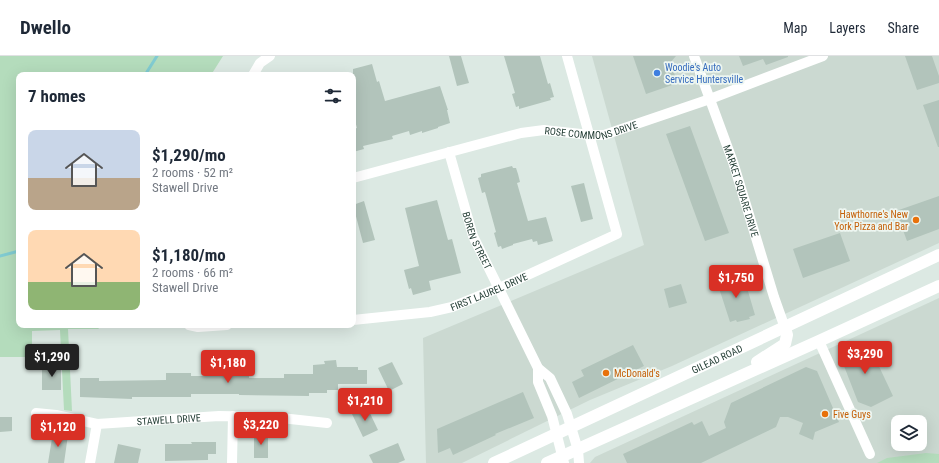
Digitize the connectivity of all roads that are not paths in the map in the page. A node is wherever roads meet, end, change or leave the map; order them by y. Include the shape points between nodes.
1 (270, 56) edge
2 (567, 56) edge
3 (694, 56) edge
4 (824, 56) edge
5 (255, 72) edge
6 (710, 99) junction
7 (590, 135) junction
8 (449, 152) junction
9 (356, 177) edge
10 (939, 255) edge
11 (939, 286) edge
12 (499, 288) junction
13 (356, 320) edge
14 (785, 328) junction
15 (818, 341) junction
16 (538, 368) junction
17 (710, 390) junction
18 (36, 414) dead end
19 (233, 416) junction
20 (327, 423) dead end
21 (97, 424) junction
22 (572, 427) junction
23 (557, 434) junction
24 (578, 450) junction
25 (870, 454) dead end
26 (563, 459) edge
27 (90, 463) edge
28 (232, 463) edge
29 (494, 463) edge
30 (547, 463) edge
31 (579, 463) edge

1 - 5 street via 260,63
2 - 7 street
3 - 6 street, MARKET SQUARE DRIVE
4 - 6 street, ROSE COMMONS DRIVE
6 - 7 street, ROSE COMMONS DRIVE via 604,135
6 - 14 street, MARKET SQUARE DRIVE via 733,162
7 - 8 street, ROSE COMMONS DRIVE via 544,130 521,133
7 - 12 street, FIRST LAUREL DRIVE via 617,234
8 - 9 street, ROSE COMMONS DRIVE
8 - 12 street, BOREN STREET via 473,236
10 - 14 main road, GILEAD ROAD
11 - 15 main road
12 - 13 street, FIRST LAUREL DRIVE via 452,307 430,312
12 - 16 street, BOREN STREET
14 - 17 main road via 786,340 781,348
14 - 22 main road, GILEAD ROAD
15 - 17 main road
15 - 25 street
16 - 22 street, BOREN STREET via 550,378
16 - 23 street, BOREN STREET via 538,382
17 - 24 main road
18 - 21 street, STAWELL DRIVE via 56,415
19 - 20 street, STAWELL DRIVE
19 - 21 street, STAWELL DRIVE
19 - 28 street
21 - 27 street
22 - 23 main road, GILEAD ROAD
22 - 24 street, BOREN STREET
23 - 26 street, BOREN STREET
23 - 29 main road, GILEAD ROAD
24 - 26 main road
24 - 31 street, BOREN STREET
26 - 30 main road

